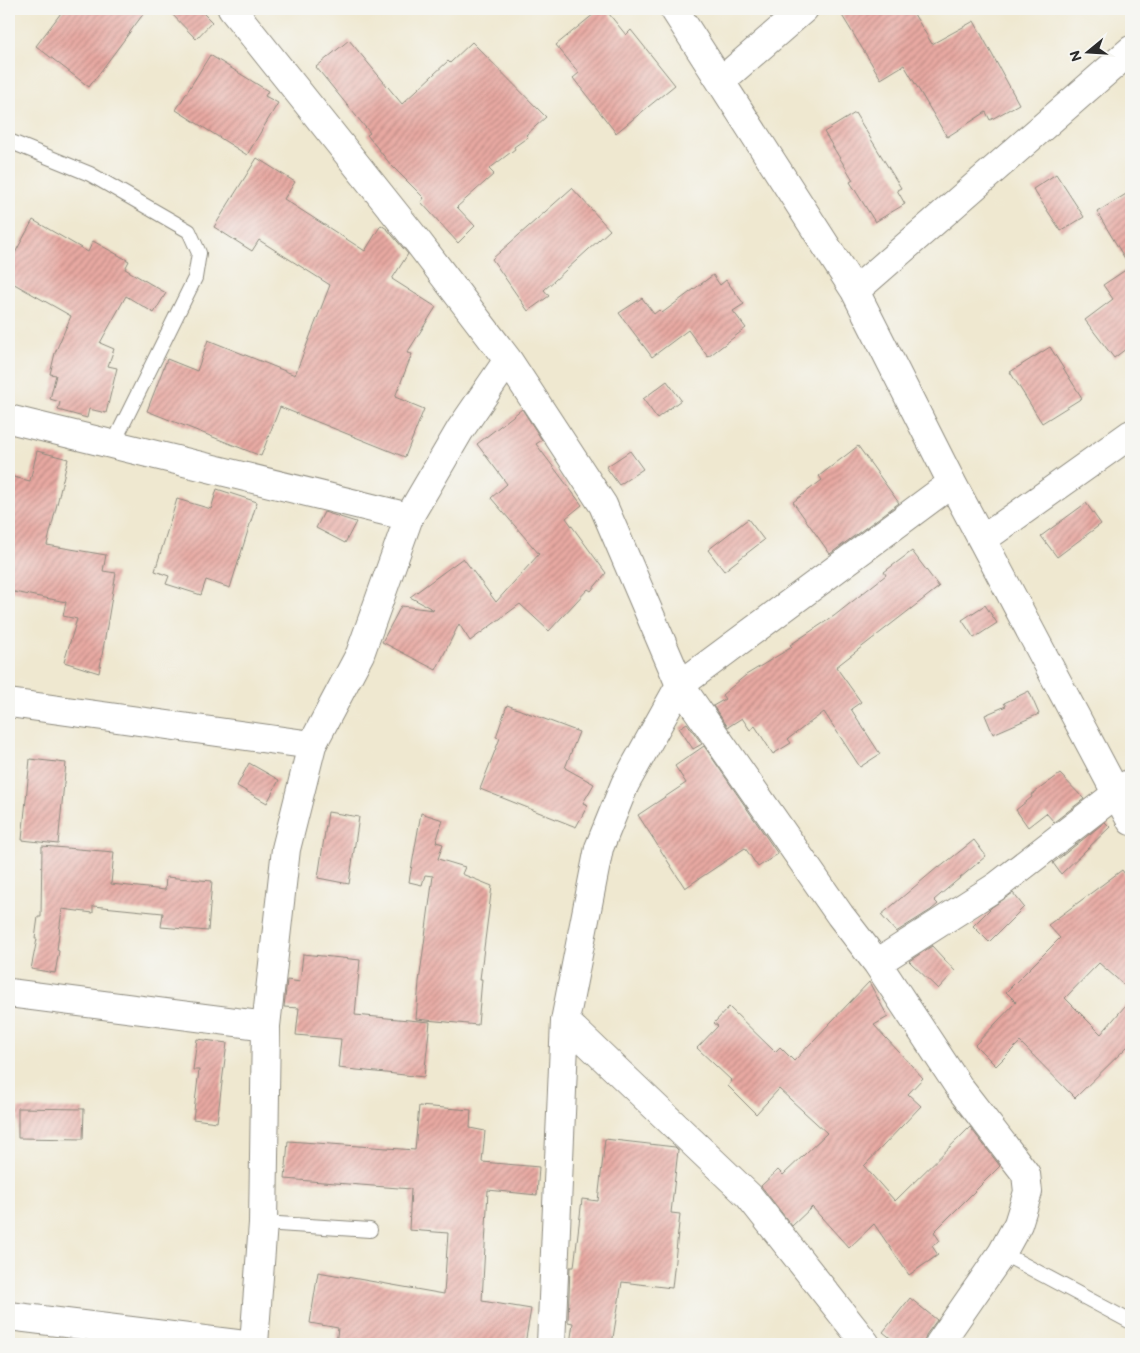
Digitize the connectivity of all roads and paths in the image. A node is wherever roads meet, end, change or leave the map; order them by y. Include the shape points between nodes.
1 (232, 9) edge
2 (674, 9) edge
3 (804, 9) edge
4 (1131, 50) edge
5 (720, 81) junction
6 (9, 141) edge
7 (855, 291) junction
8 (508, 360) junction
9 (9, 419) edge
10 (1131, 434) edge
11 (113, 444) junction
12 (952, 483) junction
13 (409, 517) junction
14 (982, 540) junction
15 (680, 685) junction
16 (9, 703) edge
17 (312, 745) junction
18 (1123, 787) edge
19 (1131, 821) edge
20 (877, 963) junction
21 (9, 993) edge
22 (565, 1021) junction
23 (266, 1026) junction
24 (263, 1223) junction
25 (370, 1230) dead end
26 (1002, 1253) junction
27 (9, 1316) edge
28 (1131, 1322) edge
29 (237, 1344) edge
30 (254, 1344) edge
31 (551, 1344) edge
32 (866, 1344) edge
33 (939, 1344) edge

1 - 8 street
2 - 5 street
3 - 5 street
4 - 7 street
5 - 7 street
6 - 11 lane via 90,174 189,231 199,253 194,278
7 - 12 street
8 - 13 street via 460,430
8 - 15 street via 603,504
9 - 11 street
10 - 14 street
11 - 13 street
12 - 14 street
12 - 15 street
13 - 17 street via 360,654
14 - 18 street
15 - 20 street
15 - 22 street via 625,784 599,848
16 - 17 street
17 - 23 street via 286,849
18 - 19 street
18 - 20 street via 997,886
20 - 26 street via 961,1090 1026,1174 1026,1200 1018,1224
21 - 23 street
22 - 31 street
22 - 32 street via 749,1196
23 - 24 street
24 - 25 lane
24 - 30 street
26 - 28 lane
26 - 33 street
27 - 29 street

